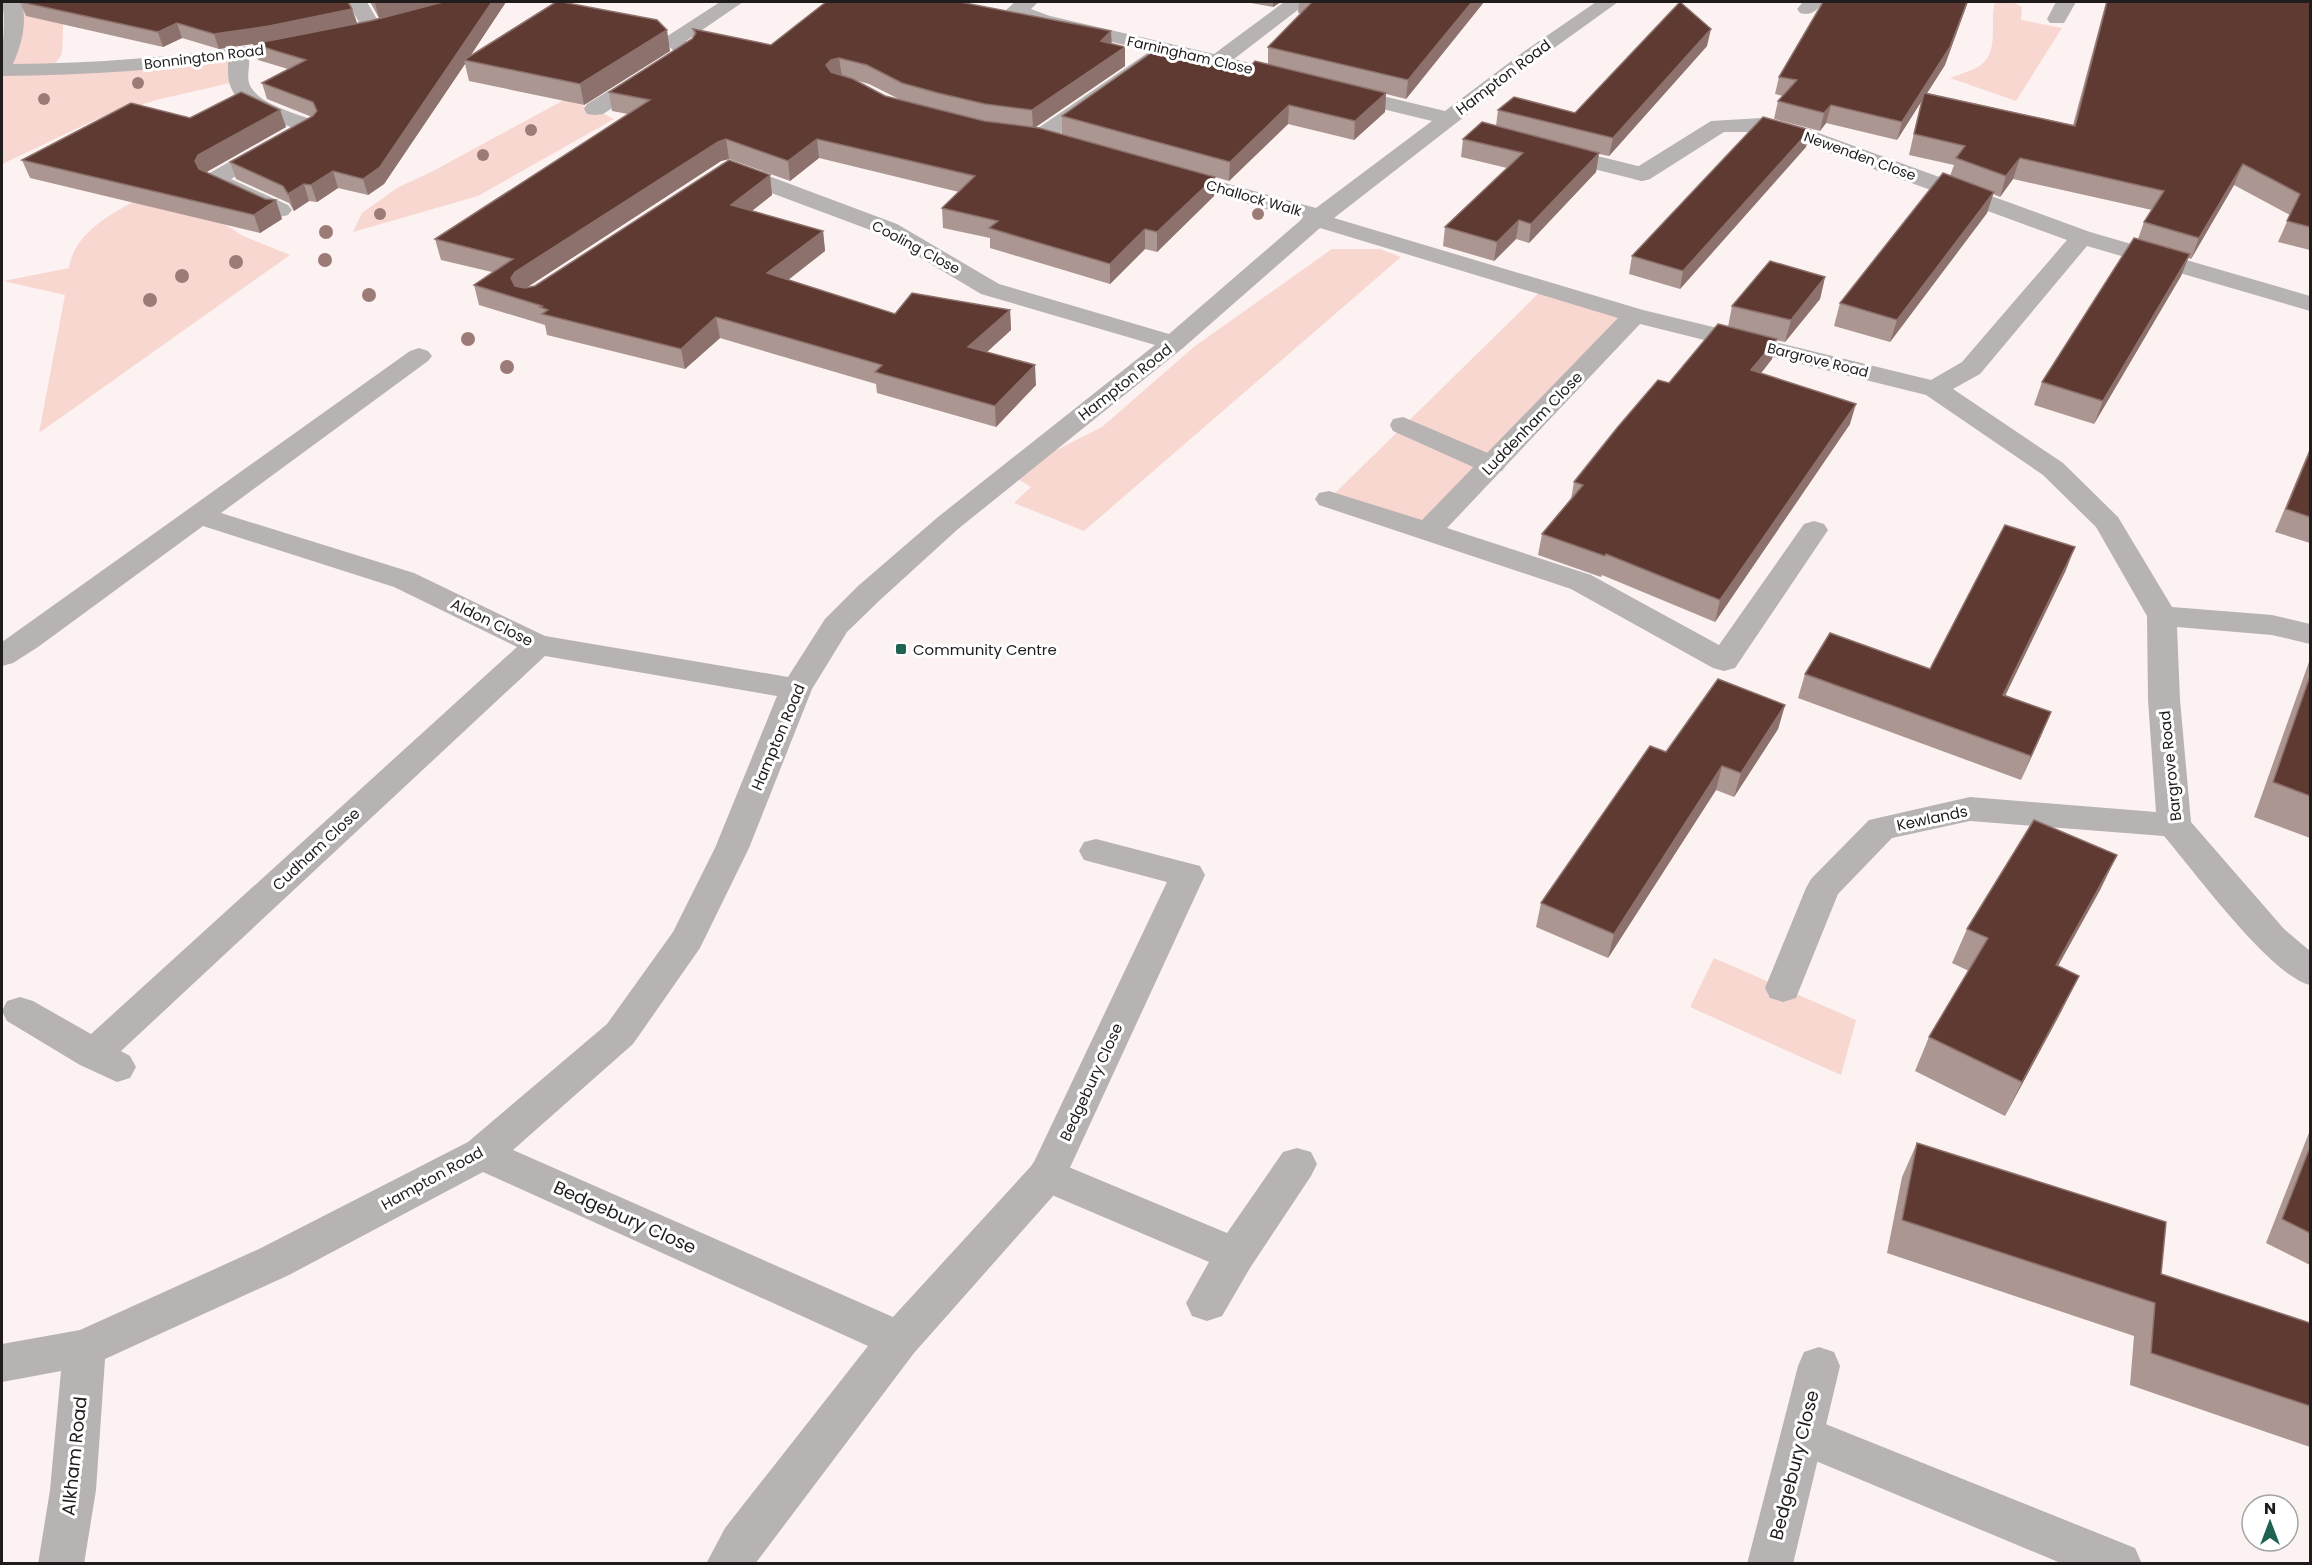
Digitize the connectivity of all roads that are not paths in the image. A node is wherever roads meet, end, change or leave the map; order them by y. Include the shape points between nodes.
1 (12, 2) edge
2 (357, 2) edge
3 (733, 2) edge
4 (1028, 2) edge
5 (1296, 2) edge
6 (1608, 2) edge
7 (393, 23) edge
8 (372, 28) junction
9 (349, 33) edge
10 (315, 40) edge
11 (1166, 50) junction
12 (239, 55) junction
13 (1218, 61) junction
14 (2, 64) edge
15 (2, 70) edge
16 (595, 109) dead end
17 (1447, 118) junction
18 (1061, 144) edge
19 (1534, 147) edge
20 (1152, 170) edge
21 (712, 180) edge
22 (280, 210) dead end
23 (1320, 219) junction
24 (2082, 237) junction
25 (2310, 304) edge
26 (1635, 315) junction
27 (1174, 343) junction
28 (419, 356) dead end
29 (1935, 389) junction
30 (1402, 425) dead end
31 (1492, 465) junction
32 (1329, 499) dead end
33 (198, 515) junction
34 (1814, 530) dead end
35 (1428, 531) junction
36 (2162, 616) junction
37 (2310, 634) edge
38 (538, 645) junction
39 (2, 656) edge
40 (796, 689) junction
41 (2174, 825) junction
42 (1096, 851) dead end
43 (2310, 971) edge
44 (1783, 988) dead end
45 (20, 1011) dead end
46 (482, 1154) junction
47 (1298, 1164) dead end
48 (1047, 1175) junction
49 (1235, 1255) junction
50 (1208, 1303) dead end
51 (899, 1340) junction
52 (84, 1348) junction
53 (2, 1363) edge
54 (1819, 1366) dead end
55 (1803, 1435) junction
56 (62, 1563) edge
57 (729, 1563) edge
58 (1770, 1563) edge
59 (2119, 1563) edge

1 - 14 street via 14,35
2 - 8 street
3 - 16 street via 673,41 687,52
4 - 11 street, Farningham Close via 1016,10
5 - 13 street
6 - 17 street, Hampton Road
7 - 8 street
8 - 9 street
10 - 12 street, Bonnington Road
11 - 13 street, Farningham Close
11 - 18 street via 1029,137
12 - 15 street, Bonnington Road via 88,69
12 - 22 street via 238,81 243,93 259,106 309,126 214,180
13 - 17 street, Farningham Close
17 - 23 street, Hampton Road
19 - 24 street, Newenden Close via 1642,174 1719,126 1761,125 1805,136
20 - 23 street, Challock Walk
21 - 27 street, Cooling Close via 730,168 889,230 990,289
23 - 26 street, Bargrove Road via 1398,246
23 - 27 street, Hampton Road via 1290,240
24 - 25 street, Newenden Close
24 - 29 street via 1971,368
26 - 29 street, Bargrove Road
26 - 31 street, Luddenham Close
27 - 40 street, Hampton Road via 948,523 869,593 836,626
28 - 33 street
29 - 36 street, Bargrove Road via 2053,469 2108,523
30 - 31 street
31 - 35 street, Luddenham Close
32 - 35 street
33 - 38 street, Aldon Close via 404,580
33 - 39 street
34 - 35 street via 1724,662 1581,582
36 - 37 street via 2272,625
36 - 41 street, Bargrove Road
38 - 40 street, Aldon Close
38 - 45 street, Cudham Close via 105,1060
40 - 46 street, Hampton Road via 732,849 687,939 620,1034
41 - 43 street, Bargrove Road via 2271,938
41 - 44 street, Kewlands via 1970,809 1881,828 1822,888
42 - 48 street, Bedgebury Close via 1188,875
46 - 51 street, Bedgebury Close
46 - 52 street, Hampton Road via 274,1262
47 - 49 street
48 - 49 street
48 - 51 street, Bedgebury Close
49 - 50 street
51 - 57 street, Bedgebury Close
52 - 53 street, Hampton Road
52 - 56 street, Alkham Road via 73,1490
54 - 55 street, Bedgebury Close
55 - 58 street, Bedgebury Close
55 - 59 street

